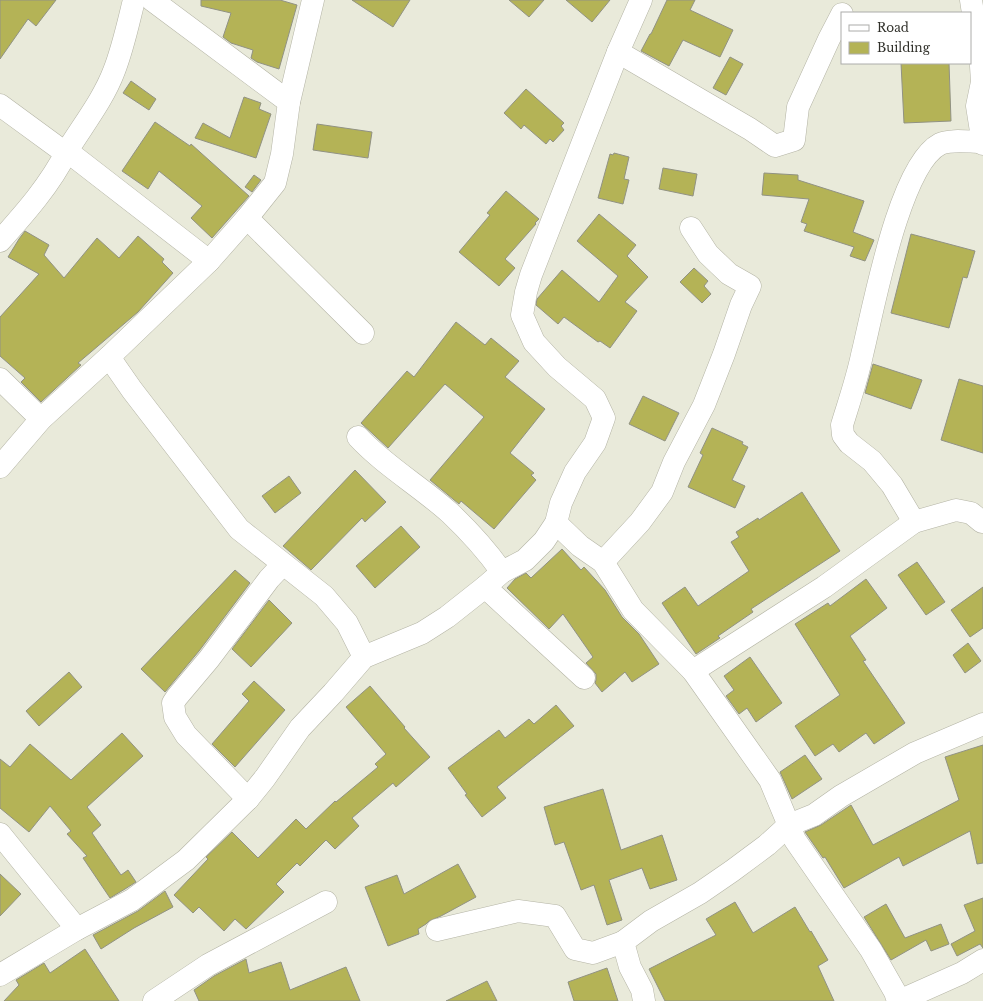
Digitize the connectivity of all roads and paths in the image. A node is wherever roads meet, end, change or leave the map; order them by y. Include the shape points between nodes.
1 (313, 0) edge
2 (641, 0) edge
3 (849, 0) edge
4 (971, 0) edge
5 (138, 1) edge
6 (843, 12) edge
7 (841, 16) edge
8 (618, 52) junction
9 (982, 81) edge
10 (289, 102) junction
11 (0, 105) edge
12 (982, 143) edge
13 (67, 151) junction
14 (247, 218) junction
15 (691, 228) dead end
16 (0, 241) edge
17 (209, 261) junction
18 (362, 333) dead end
19 (110, 357) junction
20 (0, 379) edge
21 (41, 419) junction
22 (358, 437) dead end
23 (0, 467) edge
24 (914, 522) junction
25 (983, 522) edge
26 (556, 523) junction
27 (603, 562) junction
28 (283, 564) junction
29 (502, 572) junction
30 (486, 587) junction
31 (364, 657) junction
32 (693, 672) junction
33 (584, 678) dead end
34 (983, 724) edge
35 (248, 799) junction
36 (789, 825) junction
37 (0, 834) edge
38 (326, 902) dead end
39 (77, 929) junction
40 (437, 930) dead end
41 (623, 942) junction
42 (983, 960) edge
43 (0, 975) edge
44 (907, 999) edge
45 (154, 1001) edge
46 (644, 1001) edge

1 - 10 street
2 - 8 street
3 - 6 street
4 - 9 street
5 - 10 street
5 - 13 street via 113,72 97,105
7 - 8 street via 798,107 794,140 775,146
8 - 26 street via 531,276 522,315 534,342 556,367 595,399 604,418 595,443 575,472 561,503
9 - 12 street via 977,106
10 - 14 street via 275,183
11 - 13 street via 60,149
12 - 24 street via 940,144 920,164 912,179 893,229 862,357 842,425 843,434 849,443 872,461 892,485
13 - 16 street via 58,170 44,189
13 - 17 street
14 - 17 street
14 - 18 street
15 - 27 street via 708,254 729,274 750,286 704,405 674,462 662,492 640,522
17 - 19 street
19 - 21 street
19 - 28 street via 132,390 239,529
20 - 21 street
21 - 23 street
22 - 29 street via 370,450 449,512 486,549
24 - 25 street via 956,510 971,514
24 - 32 street via 824,588
26 - 27 street via 580,546
26 - 29 street via 544,541 525,560
27 - 32 street via 633,610
28 - 31 street via 324,596 347,623
28 - 35 street via 173,703 176,717 186,736
29 - 30 street
30 - 31 street via 448,617 422,633
30 - 33 street
31 - 35 street via 300,728
32 - 36 street via 770,780
34 - 36 street via 916,752 814,815
35 - 39 street via 186,860 132,900
36 - 41 street via 732,871 651,921
36 - 44 street via 795,840 871,950 895,992
37 - 39 street
38 - 45 street via 208,965
39 - 43 street
40 - 41 street via 518,910 555,916 575,949 593,953
41 - 46 street
42 - 44 street

